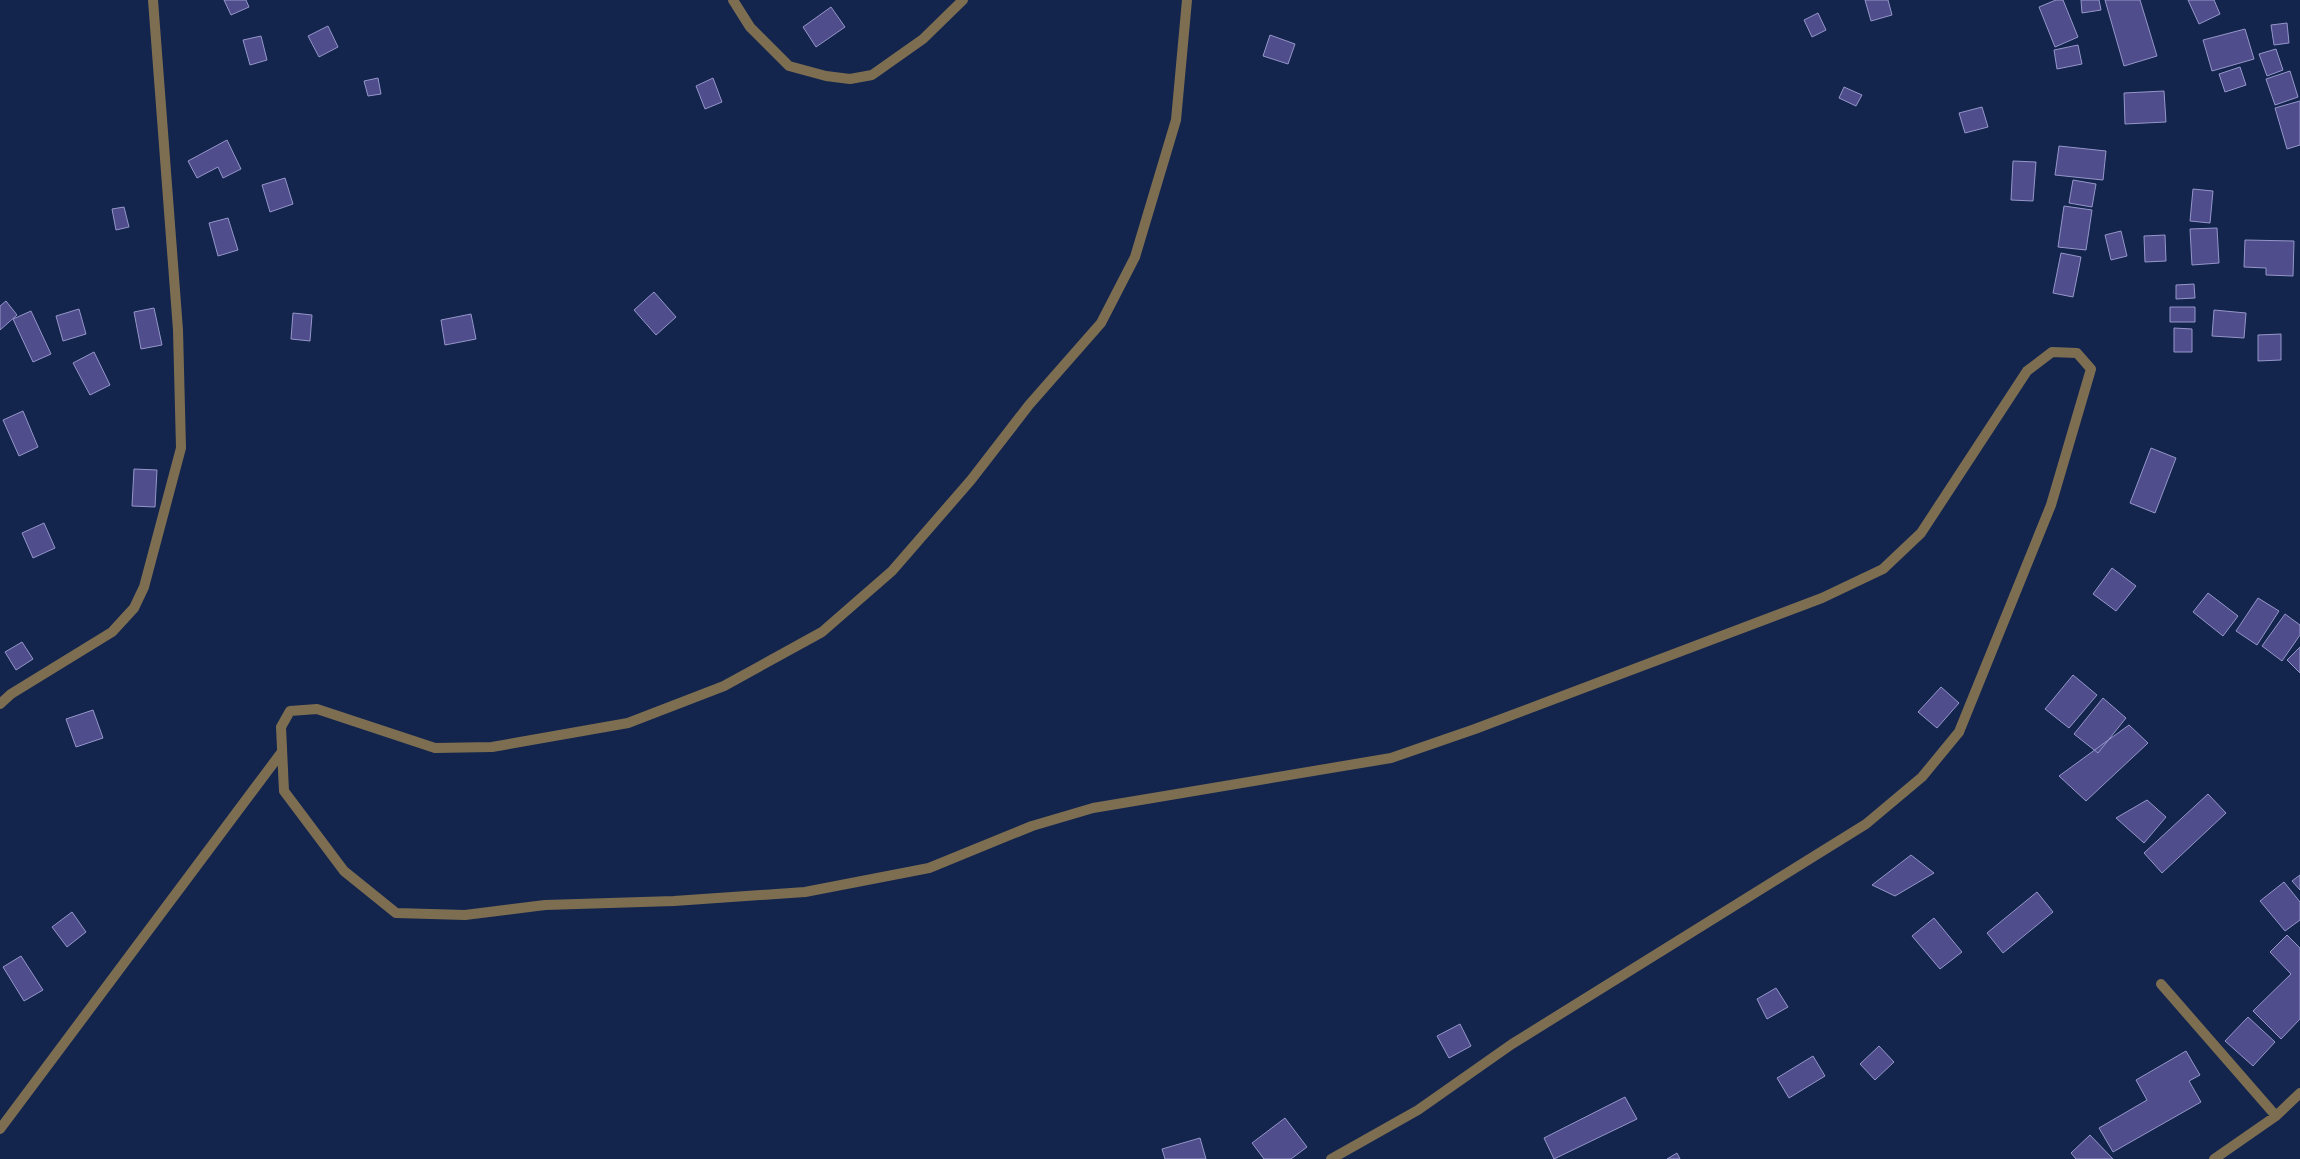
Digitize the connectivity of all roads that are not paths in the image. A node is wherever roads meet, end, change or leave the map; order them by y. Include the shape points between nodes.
1 (153, 0) edge
2 (733, 0) edge
3 (963, 0) edge
4 (1186, 0) edge
5 (0, 704) edge
6 (281, 753) junction
7 (2161, 984) dead end
8 (2300, 1093) edge
9 (2276, 1116) junction
10 (0, 1129) edge
11 (1331, 1159) edge
12 (2214, 1159) edge

1 - 5 street via 178,330 181,448 144,587 134,608 112,632
2 - 3 street via 750,26 789,66 850,79 872,75 924,39
4 - 6 street via 1176,120 1135,257 1101,323 892,571 822,632 724,686 628,723 492,747 435,748 317,708 290,711 281,727
6 - 10 street
6 - 11 street via 284,792 344,871 396,913 465,915 545,905 805,892 929,868 1032,826 1093,808 1391,758 1822,598 1882,569 1921,533 2026,371 2052,352 2077,353 2091,369 2051,506 1959,732 1922,778 1866,824 1512,1044 1418,1110
7 - 9 street
8 - 9 street
9 - 12 street

